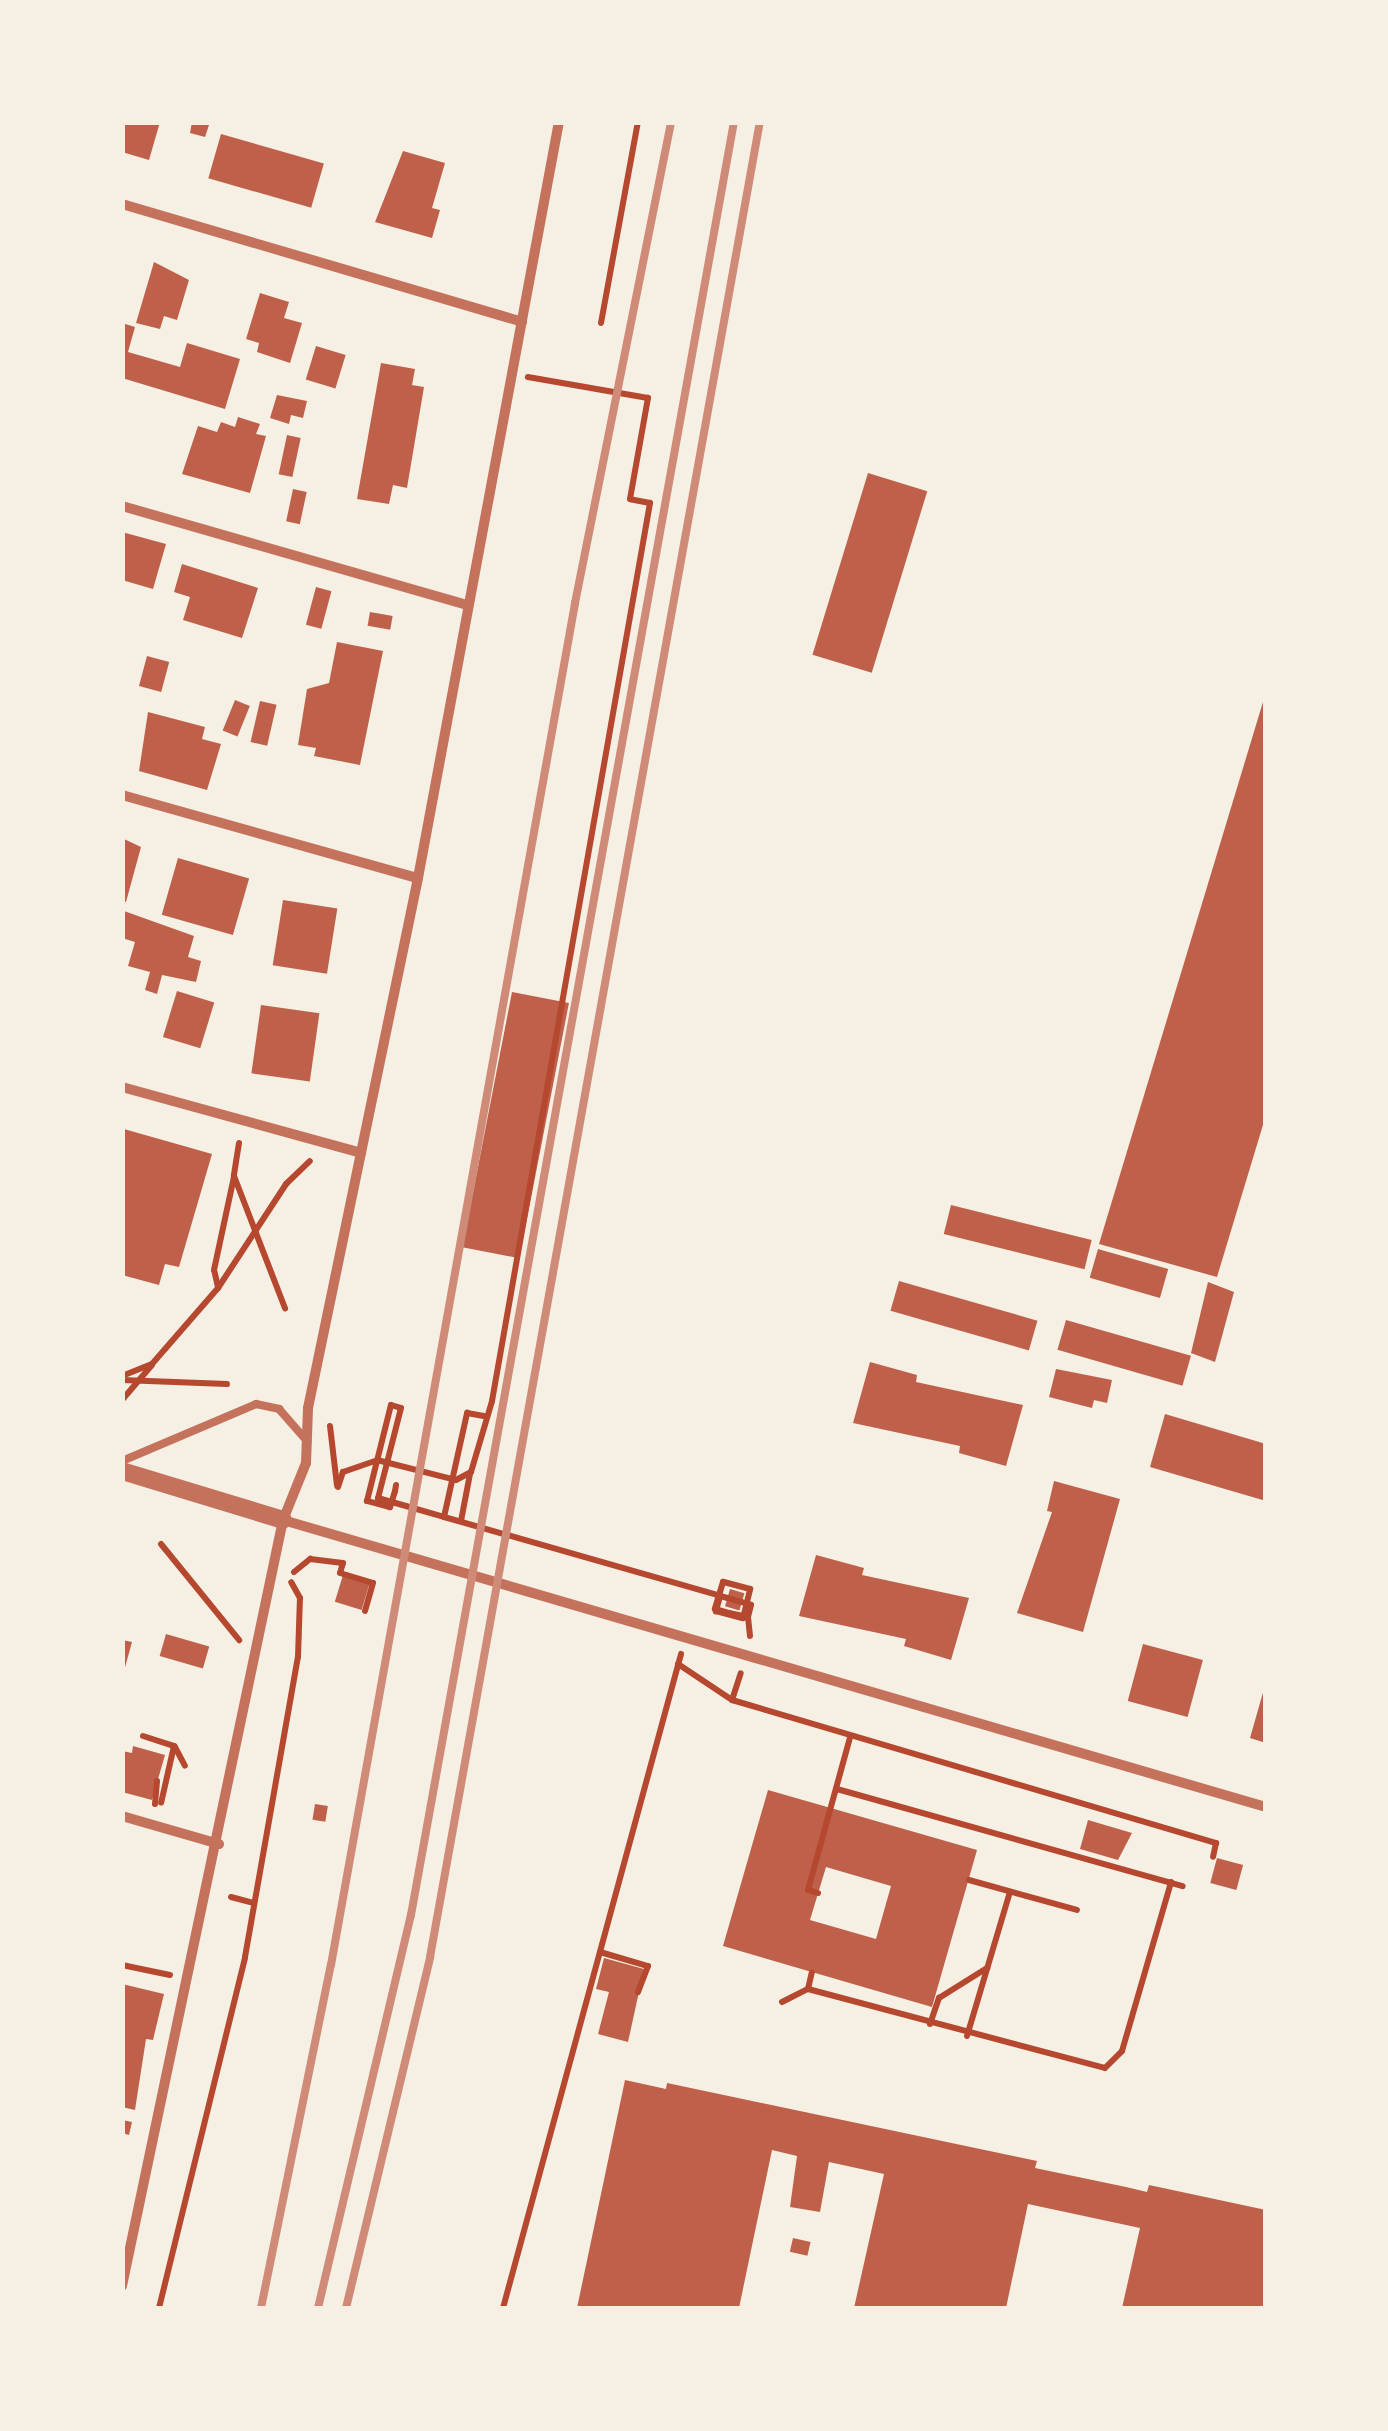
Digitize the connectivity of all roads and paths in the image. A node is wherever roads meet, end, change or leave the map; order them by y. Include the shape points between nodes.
1 (559, 122) edge
2 (638, 122) edge
3 (122, 204) edge
4 (522, 322) junction
5 (601, 323) dead end
6 (512, 374) junction
7 (122, 506) edge
8 (468, 605) junction
9 (122, 795) edge
10 (418, 878) junction
11 (122, 1086) edge
12 (239, 1142) dead end
13 (361, 1153) junction
14 (310, 1160) dead end
15 (234, 1176) junction
16 (255, 1231) junction
17 (218, 1288) junction
18 (284, 1308) dead end
19 (152, 1364) junction
20 (122, 1378) edge
21 (138, 1381) junction
22 (227, 1384) dead end
23 (122, 1400) edge
24 (484, 1416) junction
25 (329, 1420) dead end
26 (310, 1445) junction
27 (378, 1460) junction
28 (122, 1462) edge
29 (122, 1471) edge
30 (470, 1472) junction
31 (392, 1502) junction
32 (444, 1517) junction
33 (283, 1520) junction
34 (461, 1521) junction
35 (161, 1544) dead end
36 (720, 1596) junction
37 (365, 1610) dead end
38 (748, 1617) junction
39 (750, 1637) dead end
40 (241, 1642) dead end
41 (740, 1673) dead end
42 (732, 1700) junction
43 (143, 1736) dead end
44 (850, 1737) junction
45 (174, 1746) junction
46 (185, 1766) dead end
47 (157, 1782) dead end
48 (837, 1790) junction
49 (1266, 1807) edge
50 (122, 1816) edge
51 (218, 1844) junction
52 (1212, 1856) dead end
53 (969, 1880) dead end
54 (1171, 1882) junction
55 (1183, 1886) dead end
56 (1010, 1892) junction
57 (818, 1894) dead end
58 (231, 1896) dead end
59 (253, 1903) junction
60 (1077, 1910) dead end
61 (600, 1952) junction
62 (122, 1965) edge
63 (988, 1968) junction
64 (812, 1972) dead end
65 (168, 1974) dead end
66 (808, 1989) junction
67 (638, 1992) dead end
68 (782, 2002) dead end
69 (930, 2024) junction
70 (967, 2036) junction
71 (128, 2238) edge
72 (122, 2286) edge
73 (158, 2308) edge
74 (503, 2308) edge

1 - 4 street
2 - 5 path
3 - 4 street
4 - 6 street
6 - 8 street
6 - 24 path via 648,398 630,499 650,503
7 - 8 street
8 - 10 street
9 - 10 street
10 - 13 street
11 - 13 street
12 - 15 path
13 - 26 street via 308,1408
14 - 16 path
15 - 16 path
15 - 17 path via 214,1270
16 - 17 path
16 - 18 path
17 - 19 path
19 - 20 path
19 - 21 path
20 - 21 path
21 - 22 path
21 - 23 path
24 - 30 path
24 - 32 path via 467,1412
25 - 27 path via 331,1478 338,1487 343,1472
26 - 28 lane via 279,1408 256,1404
26 - 33 street
27 - 30 path via 456,1480
27 - 31 path via 367,1501 390,1507 396,1485
27 - 31 path via 391,1405 401,1408 378,1498
29 - 33 street
30 - 34 path
31 - 32 path
32 - 34 path
33 - 49 street
33 - 51 street
34 - 36 path
35 - 40 path
36 - 38 path via 751,1604
36 - 38 path via 716,1611 743,1618 750,1589 723,1582 715,1610 729,1613
37 - 59 path via 373,1582 340,1573 343,1563 310,1559 289,1579 300,1598 298,1658
38 - 39 path
41 - 42 path
42 - 44 path
42 - 61 path via 678,1664
43 - 45 path
44 - 48 path
44 - 52 path via 1216,1843
45 - 46 path
45 - 47 path via 158,1802
48 - 54 path
48 - 57 path via 808,1890
50 - 51 street
51 - 71 street
53 - 56 path
54 - 55 path
54 - 70 path via 1115,2061 1086,2068
56 - 60 path
56 - 63 path
58 - 59 path
59 - 73 path
61 - 67 path via 648,1966
61 - 74 path
62 - 65 path
63 - 69 path via 939,1998
63 - 70 path
64 - 66 path
66 - 68 path
66 - 69 path
69 - 70 path
71 - 72 street

